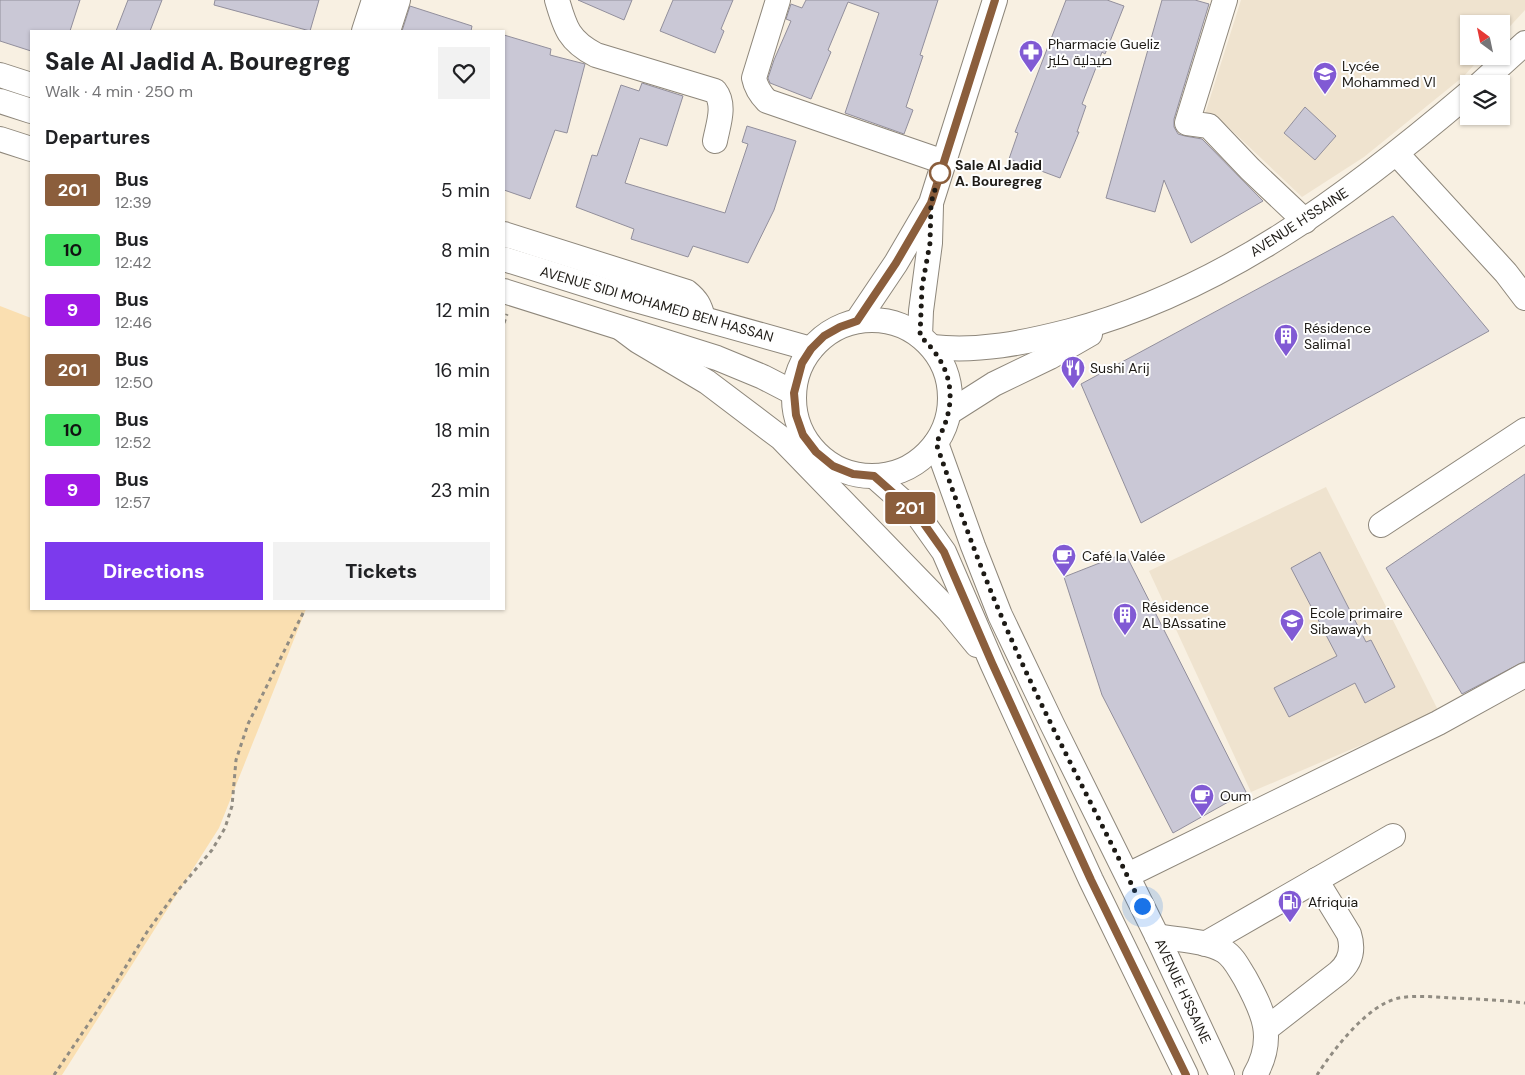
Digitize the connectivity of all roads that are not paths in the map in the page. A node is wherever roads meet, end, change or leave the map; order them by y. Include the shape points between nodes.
1 (374, 0) edge
2 (398, 0) edge
3 (557, 0) edge
4 (778, 0) edge
5 (995, 0) edge
6 (1225, 0) edge
7 (364, 30) edge
8 (388, 30) edge
9 (1525, 43) edge
10 (0, 75) edge
11 (1490, 75) edge
12 (30, 85) edge
13 (0, 101) edge
14 (1460, 101) edge
15 (30, 111) edge
16 (0, 140) edge
17 (714, 142) dead end
18 (30, 149) edge
19 (1397, 154) junction
20 (944, 162) junction
21 (931, 203) junction
22 (1305, 221) junction
23 (505, 234) edge
24 (505, 259) edge
25 (505, 292) edge
26 (1525, 298) edge
27 (702, 318) junction
28 (1110, 320) junction
29 (857, 321) junction
30 (622, 329) junction
31 (926, 341) junction
32 (811, 349) junction
33 (794, 393) junction
34 (950, 412) junction
35 (1525, 430) edge
36 (936, 443) junction
37 (874, 476) junction
38 (1381, 525) dead end
39 (992, 663) junction
40 (1525, 675) edge
41 (1393, 836) dead end
42 (1128, 875) junction
43 (1316, 880) junction
44 (1157, 936) junction
45 (1205, 944) junction
46 (1266, 1029) junction
47 (1186, 1075) edge
48 (1222, 1075) edge
49 (1255, 1075) edge

1 - 7 street
2 - 8 street
3 - 17 street via 562,18 579,46 596,55 715,91 720,96 721,105
4 - 20 street via 754,78 760,94 768,101
5 - 20 street
6 - 22 street via 1188,123 1209,126
9 - 11 street
10 - 12 street
13 - 15 street
14 - 19 street, AVENUE H'SSAINE
16 - 18 street
19 - 22 street, AVENUE H'SSAINE
19 - 26 street
20 - 21 street
21 - 29 street
21 - 31 street via 930,243 922,287
22 - 28 street, AVENUE H'SSAINE via 1208,277
23 - 27 street via 688,292 700,306
24 - 27 street, AVENUE SIDI MOHAMED BEN HASSAN
25 - 30 street
27 - 32 street, AVENUE SIDI MOHAMED BEN HASSAN
28 - 31 street, AVENUE H'SSAINE via 1006,346 956,349
28 - 34 street, AVENUE H'SSAINE via 1081,340 994,384
29 - 31 street via 891,322 906,327
29 - 32 street via 824,336
30 - 33 street via 717,358
30 - 39 street via 707,382 781,438 949,611
31 - 34 street via 942,361 948,378
32 - 33 street via 802,363
33 - 37 street via 796,415 803,435 816,452 853,474
34 - 36 street
35 - 38 street
36 - 37 street via 909,467 892,474
36 - 42 street, AVENUE H'SSAINE via 1000,615
37 - 39 street via 917,514 944,552
39 - 47 street via 1091,880
40 - 42 street via 1438,722
41 - 43 street
42 - 44 street, AVENUE H'SSAINE
43 - 45 street
43 - 46 street via 1349,934 1351,956 1344,968
44 - 45 street
44 - 48 street, AVENUE H'SSAINE
45 - 46 street via 1223,950 1237,964 1257,1001
46 - 49 street via 1263,1060

